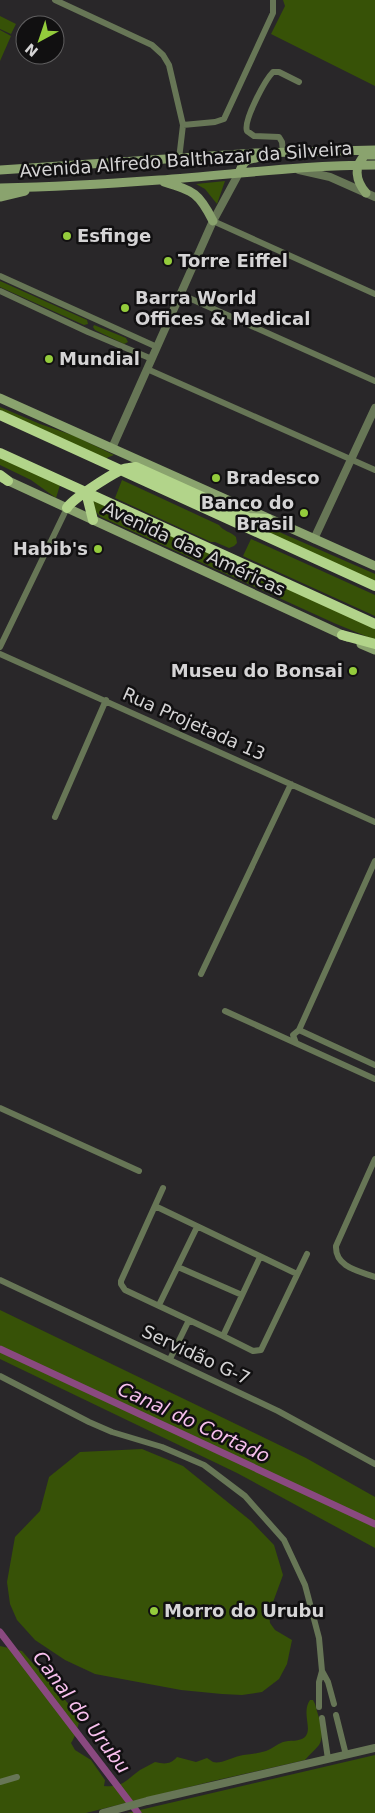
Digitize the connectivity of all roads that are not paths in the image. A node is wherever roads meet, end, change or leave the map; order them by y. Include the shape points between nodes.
1 (55, 0) edge
2 (273, 0) edge
3 (298, 82) dead end
4 (183, 125) junction
5 (375, 150) edge
6 (316, 151) junction
7 (283, 152) junction
8 (375, 155) edge
9 (179, 159) junction
10 (358, 165) junction
11 (375, 165) edge
12 (295, 169) junction
13 (0, 170) edge
14 (239, 173) junction
15 (159, 180) junction
16 (0, 188) edge
17 (39, 188) junction
18 (366, 193) junction
19 (0, 197) edge
20 (375, 197) edge
21 (213, 221) junction
22 (0, 276) edge
23 (0, 291) edge
24 (180, 294) junction
25 (375, 294) edge
26 (132, 337) junction
27 (125, 347) junction
28 (157, 347) junction
29 (152, 359) junction
30 (147, 369) junction
31 (375, 382) edge
32 (0, 398) edge
33 (375, 408) edge
34 (0, 415) edge
35 (112, 448) junction
36 (0, 453) edge
37 (351, 459) junction
38 (121, 470) junction
39 (375, 470) edge
40 (3, 478) edge
41 (86, 492) junction
42 (66, 508) junction
43 (268, 519) junction
44 (93, 520) junction
45 (314, 539) junction
46 (375, 566) edge
47 (375, 586) edge
48 (375, 624) edge
49 (342, 635) junction
50 (375, 644) edge
51 (0, 647) edge
52 (375, 650) edge
53 (0, 654) edge
54 (106, 700) junction
55 (291, 784) junction
56 (55, 817) dead end
57 (375, 822) edge
58 (375, 861) edge
59 (201, 974) dead end
60 (225, 1011) dead end
61 (299, 1030) junction
62 (296, 1043) junction
63 (375, 1065) edge
64 (375, 1079) edge
65 (0, 1108) edge
66 (375, 1160) edge
67 (139, 1171) dead end
68 (163, 1188) dead end
69 (155, 1206) junction
70 (197, 1227) junction
71 (307, 1254) dead end
72 (260, 1257) junction
73 (178, 1267) junction
74 (297, 1274) junction
75 (375, 1277) edge
76 (0, 1280) edge
77 (242, 1295) junction
78 (159, 1305) junction
79 (190, 1320) junction
80 (223, 1336) junction
81 (170, 1359) junction
82 (0, 1376) edge
83 (375, 1464) edge
84 (322, 1671) junction
85 (334, 1704) dead end
86 (319, 1706) dead end
87 (336, 1715) dead end
88 (322, 1718) dead end
89 (375, 1748) edge
90 (346, 1755) junction
91 (328, 1759) junction
92 (17, 1778) dead end
93 (0, 1782) edge
94 (106, 1812) edge

1 - 4 street via 158,48 168,60
2 - 4 street via 273,13 224,119
3 - 7 street via 273,72 246,124 247,131 254,136 279,138
4 - 9 street
5 - 6 main road, Avenida Alfredo Balthazar da Silveira
6 - 7 main road, Avenida Alfredo Balthazar da Silveira
6 - 14 main road via 248,158
7 - 9 main road, Avenida Alfredo Balthazar da Silveira
8 - 10 main road via 365,155
9 - 13 main road, Avenida Alfredo Balthazar da Silveira
10 - 11 main road, Avenida Alfredo Balthazar da Silveira
10 - 12 main road, Avenida Alfredo Balthazar da Silveira
10 - 18 main road via 358,181
12 - 14 main road, Avenida Alfredo Balthazar da Silveira
12 - 18 street via 330,177
14 - 15 main road, Avenida Alfredo Balthazar da Silveira
14 - 21 street
15 - 17 main road, Avenida Alfredo Balthazar da Silveira
15 - 21 main road via 196,194
16 - 17 main road, Avenida Alfredo Balthazar da Silveira
17 - 19 main road
18 - 20 street
21 - 24 street
21 - 25 street
22 - 26 street
23 - 27 street
24 - 28 street
24 - 31 street
26 - 27 street
26 - 28 street
27 - 29 street
28 - 29 street
29 - 30 street
30 - 35 street
30 - 37 street
32 - 35 main road
33 - 37 street
34 - 38 highway
35 - 43 main road
36 - 41 highway, Avenida das Américas
37 - 39 street
37 - 45 street
38 - 41 highway
38 - 43 highway via 136,467 249,518
38 - 47 highway
40 - 42 main road, Avenida das Américas
41 - 42 highway
41 - 44 highway
41 - 48 highway, Avenida das Américas
42 - 44 main road, Avenida das Américas
42 - 51 street
43 - 45 main road
44 - 49 main road, Avenida das Américas
45 - 46 main road
49 - 50 highway
49 - 52 main road, Avenida das Américas
53 - 54 street, Rua Projetada 13
54 - 55 street, Rua Projetada 13
54 - 56 street
55 - 57 street, Rua Projetada 13
55 - 59 street
58 - 61 street
60 - 62 street
61 - 62 street via 292,1035
61 - 63 street
62 - 64 street
65 - 67 street
66 - 75 street via 336,1246 336,1254 345,1265
68 - 69 street
69 - 70 street
69 - 78 street via 120,1284 125,1290
70 - 72 street
70 - 73 street
71 - 74 street
72 - 74 street
72 - 77 street
73 - 77 street
73 - 78 street
74 - 80 street via 260,1350 253,1351
76 - 81 street, Servidão G-7
77 - 80 street
78 - 79 street
79 - 80 street
79 - 81 street
81 - 83 street, Servidão G-7 via 278,1411
82 - 84 street via 112,1432 204,1464 245,1496 284,1540 306,1585 319,1638
84 - 85 street
84 - 86 street
87 - 90 street
88 - 91 street
89 - 90 street
90 - 91 street
91 - 94 street
92 - 93 street

